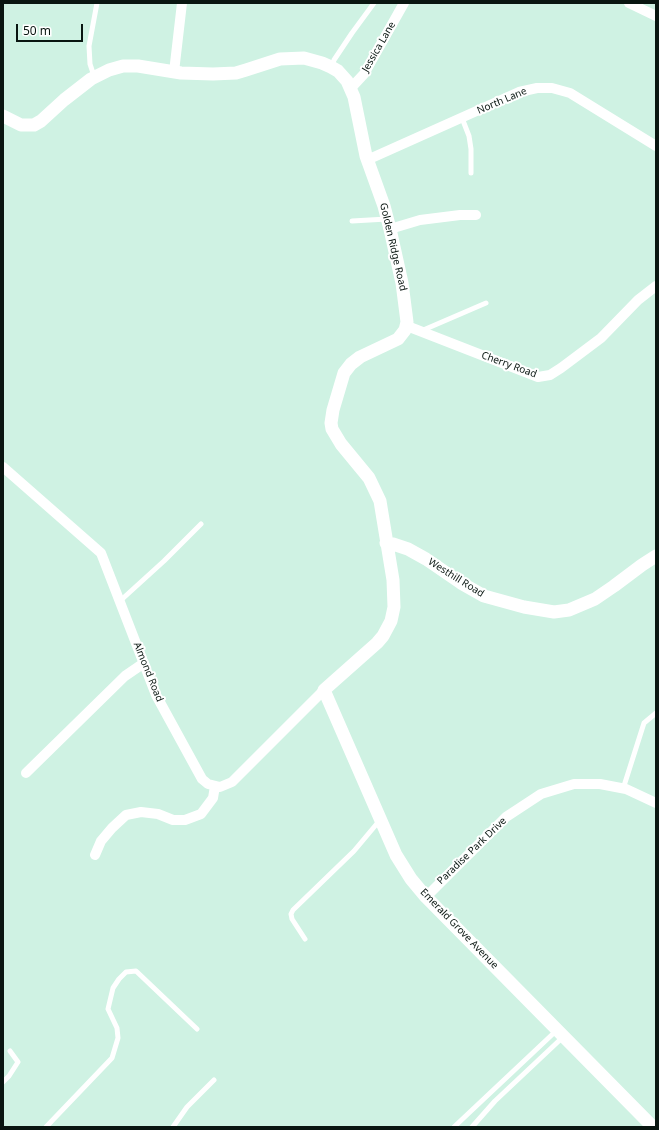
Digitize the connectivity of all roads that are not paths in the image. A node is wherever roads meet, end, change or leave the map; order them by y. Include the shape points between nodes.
1 (97, 3) edge
2 (182, 3) edge
3 (374, 3) edge
4 (404, 3) edge
5 (629, 3) edge
6 (656, 16) edge
7 (331, 67) junction
8 (174, 72) junction
9 (95, 77) junction
10 (351, 88) junction
11 (3, 116) edge
12 (462, 118) junction
13 (656, 146) edge
14 (367, 160) junction
15 (470, 173) dead end
16 (476, 215) dead end
17 (352, 221) dead end
18 (389, 224) junction
19 (656, 286) edge
20 (486, 303) dead end
21 (407, 326) junction
22 (420, 331) junction
23 (3, 467) edge
24 (202, 524) dead end
25 (386, 543) junction
26 (656, 556) edge
27 (120, 601) junction
28 (144, 663) junction
29 (324, 690) junction
30 (656, 713) edge
31 (26, 773) dead end
32 (215, 786) junction
33 (623, 789) junction
34 (656, 803) edge
35 (381, 820) junction
36 (95, 855) dead end
37 (426, 897) junction
38 (305, 939) dead end
39 (196, 1029) dead end
40 (560, 1033) junction
41 (10, 1051) dead end
42 (214, 1080) dead end
43 (3, 1082) edge
44 (46, 1127) edge
45 (173, 1127) edge
46 (454, 1127) edge
47 (472, 1127) edge
48 (653, 1127) edge

1 - 9 lane via 89,46
2 - 8 street
3 - 7 lane
4 - 10 street, Jessica Lane via 364,74
5 - 6 street
7 - 8 street, Golden Ridge Road via 313,60 294,57 236,73
7 - 10 street, Golden Ridge Road via 345,78
8 - 9 street, Golden Ridge Road via 123,66
9 - 11 street, Golden Ridge Road via 80,86 34,125 21,125
10 - 14 street, Golden Ridge Road
12 - 13 street, North Lane via 519,92 552,88 570,93
12 - 14 street, North Lane
12 - 15 lane via 470,142
14 - 18 street, Golden Ridge Road
16 - 18 street
17 - 18 lane
18 - 21 street, Golden Ridge Road via 406,307
19 - 22 street, Cherry Road via 638,300 601,338 550,375 538,377
20 - 22 lane
21 - 22 street, Cherry Road
21 - 25 street via 398,339 351,364 344,373 331,416 336,438 364,472 377,493
23 - 27 street, Almond Road via 102,553
24 - 27 lane
25 - 26 street, Westhill Road via 408,549 484,596 524,608 550,612 569,610 595,599
25 - 29 street via 394,593 391,621 377,643
27 - 28 street, Almond Road
28 - 31 street via 125,676
28 - 32 street, Almond Road via 156,695 202,780
29 - 32 street via 232,782 220,787
29 - 35 street, Emerald Grove Avenue
30 - 33 lane via 644,723
32 - 36 street via 213,798 200,814 185,820 173,820 158,814 141,812 126,815 102,840
33 - 34 street, Paradise Park Drive
33 - 37 street, Paradise Park Drive via 600,784 574,784 541,794 506,817
35 - 37 street, Emerald Grove Avenue via 396,855
35 - 38 lane via 354,851 292,910 292,919
37 - 40 street, Emerald Grove Avenue
39 - 44 lane via 136,971 126,972 113,988 108,1010 118,1038 112,1058
40 - 46 lane
40 - 47 lane
40 - 48 street, Emerald Grove Avenue
41 - 43 lane via 18,1062
42 - 45 lane via 187,1107

